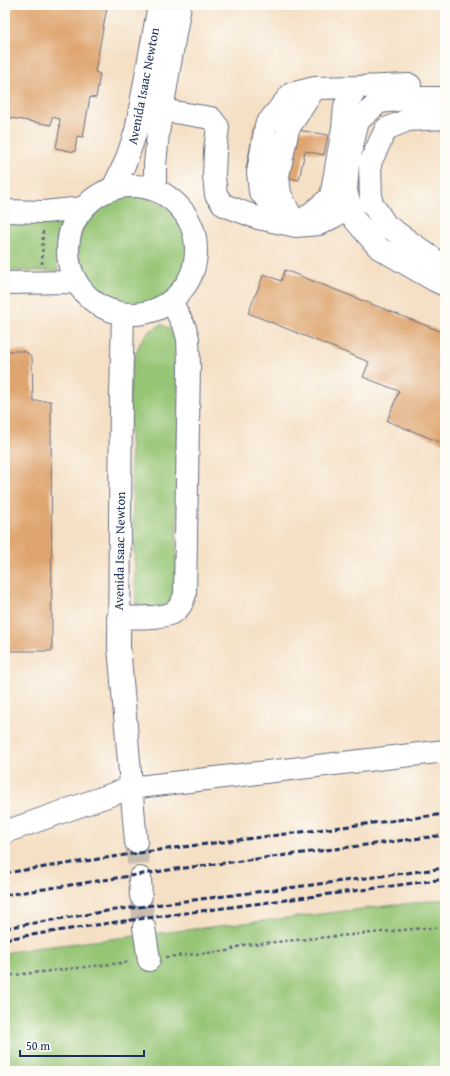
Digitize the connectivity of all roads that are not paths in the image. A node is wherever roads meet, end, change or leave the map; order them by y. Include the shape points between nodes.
1 (159, 5) edge
2 (180, 5) edge
3 (445, 84) edge
4 (358, 87) junction
5 (315, 88) junction
6 (445, 98) edge
7 (162, 110) junction
8 (445, 118) edge
9 (113, 188) junction
10 (155, 190) junction
11 (350, 204) junction
12 (83, 208) junction
13 (5, 211) edge
14 (296, 226) junction
15 (445, 267) edge
16 (75, 282) junction
17 (5, 283) edge
18 (445, 285) edge
19 (171, 301) junction
20 (123, 314) junction
21 (118, 618) junction
22 (445, 751) edge
23 (130, 788) junction
24 (5, 832) edge
25 (136, 842) tunnel mouth
26 (144, 927) tunnel mouth
27 (149, 960) road end

1 - 9 street, Avenida Isaac Newton via 136,131
2 - 7 street, Avenida Isaac Newton
3 - 4 street
4 - 5 street
4 - 14 street via 345,106 331,197
5 - 14 street via 299,130 289,178 288,195
5 - 14 street via 291,94 266,125 258,172 260,192
6 - 11 street via 379,102 358,121 348,163 346,191
7 - 10 street, Avenida Isaac Newton via 154,165
7 - 14 street via 211,118 218,127 214,176 216,195 224,205 258,218
8 - 15 street via 408,120 386,129 370,163 371,202 386,225
9 - 10 street via 134,186
9 - 12 street via 96,196
10 - 19 street via 173,200 187,216 195,235 196,256 191,276 180,294
11 - 14 street via 319,224
11 - 18 street via 354,219 379,248
12 - 13 street via 44,212
12 - 16 street via 72,225 67,244 68,264
16 - 17 street
16 - 20 street via 88,298 104,309
19 - 20 street via 164,307 144,314
19 - 21 street via 188,339 184,594 182,604 175,612 166,616
20 - 21 street, Avenida Isaac Newton
21 - 23 street, Avenida Isaac Newton
22 - 23 street
23 - 24 street
23 - 25 street, Avenida Isaac Newton
26 - 27 street

